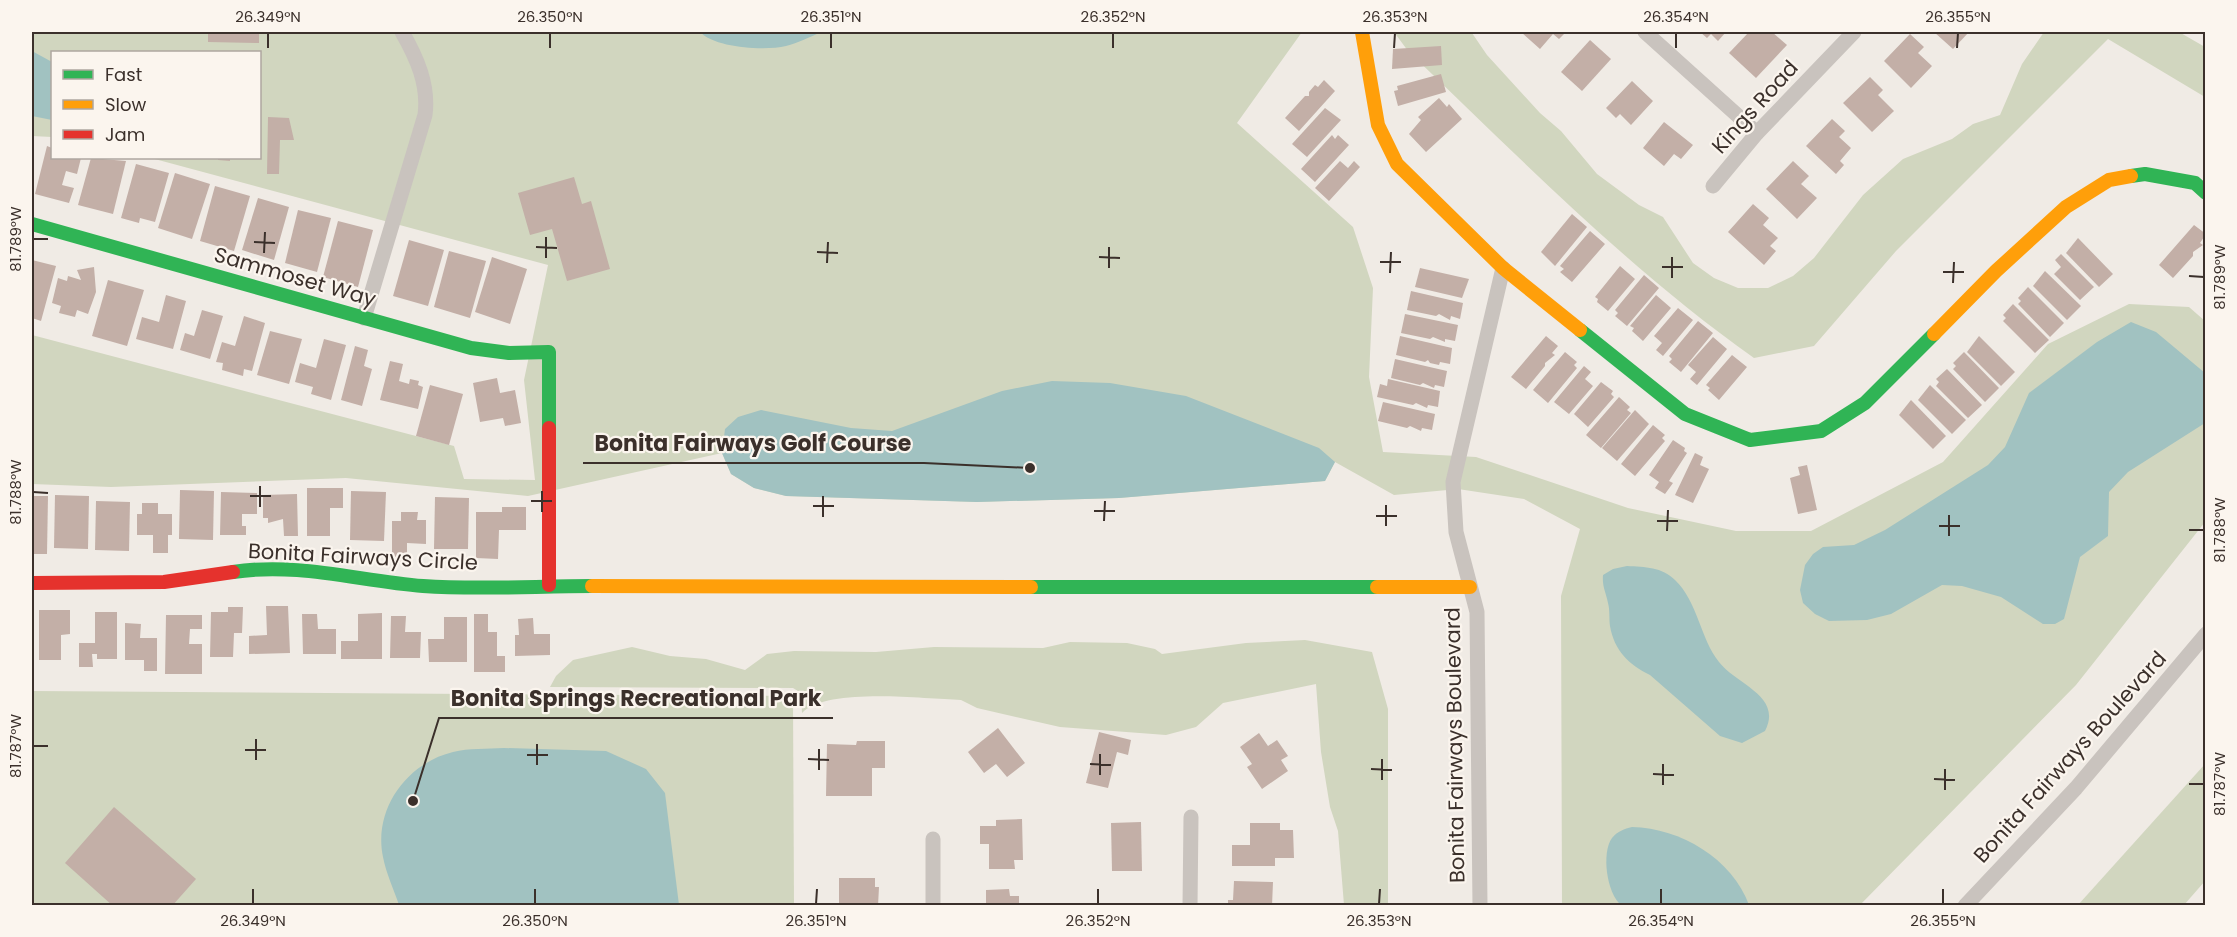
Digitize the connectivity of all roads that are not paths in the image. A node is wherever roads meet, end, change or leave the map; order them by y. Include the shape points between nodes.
1 (402, 32) edge
2 (1362, 32) edge
3 (1646, 32) edge
4 (1854, 32) edge
5 (1757, 134) junction
6 (1713, 186) dead end
7 (2205, 193) edge
8 (32, 224) edge
9 (1503, 268) junction
10 (364, 318) junction
11 (32, 583) edge
12 (549, 585) junction
13 (1470, 587) junction
14 (2205, 634) edge
15 (1191, 817) dead end
16 (933, 839) dead end
17 (933, 906) edge
18 (1190, 906) edge
19 (1480, 906) edge
20 (1965, 906) edge

1 - 10 street via 423,77 426,107
2 - 9 street via 1377,125 1397,164
3 - 5 street
4 - 5 street, Kings Road
5 - 6 street, Kings Road
7 - 9 street via 2195,183 2145,174 2109,180 2066,207 1996,271 1865,403 1821,431 1750,440 1685,414
8 - 10 street, Sammoset Way
9 - 13 street, Bonita Fairways Boulevard via 1453,482 1456,532
10 - 12 street, Sammoset Way via 490,352 549,352
11 - 12 street, Bonita Fairways Circle via 164,582 260,568 321,571 423,586
12 - 13 street, Bonita Fairways Circle
13 - 19 street, Bonita Fairways Boulevard via 1477,612
14 - 20 street, Bonita Fairways Boulevard via 2076,788
15 - 18 street
16 - 17 street

